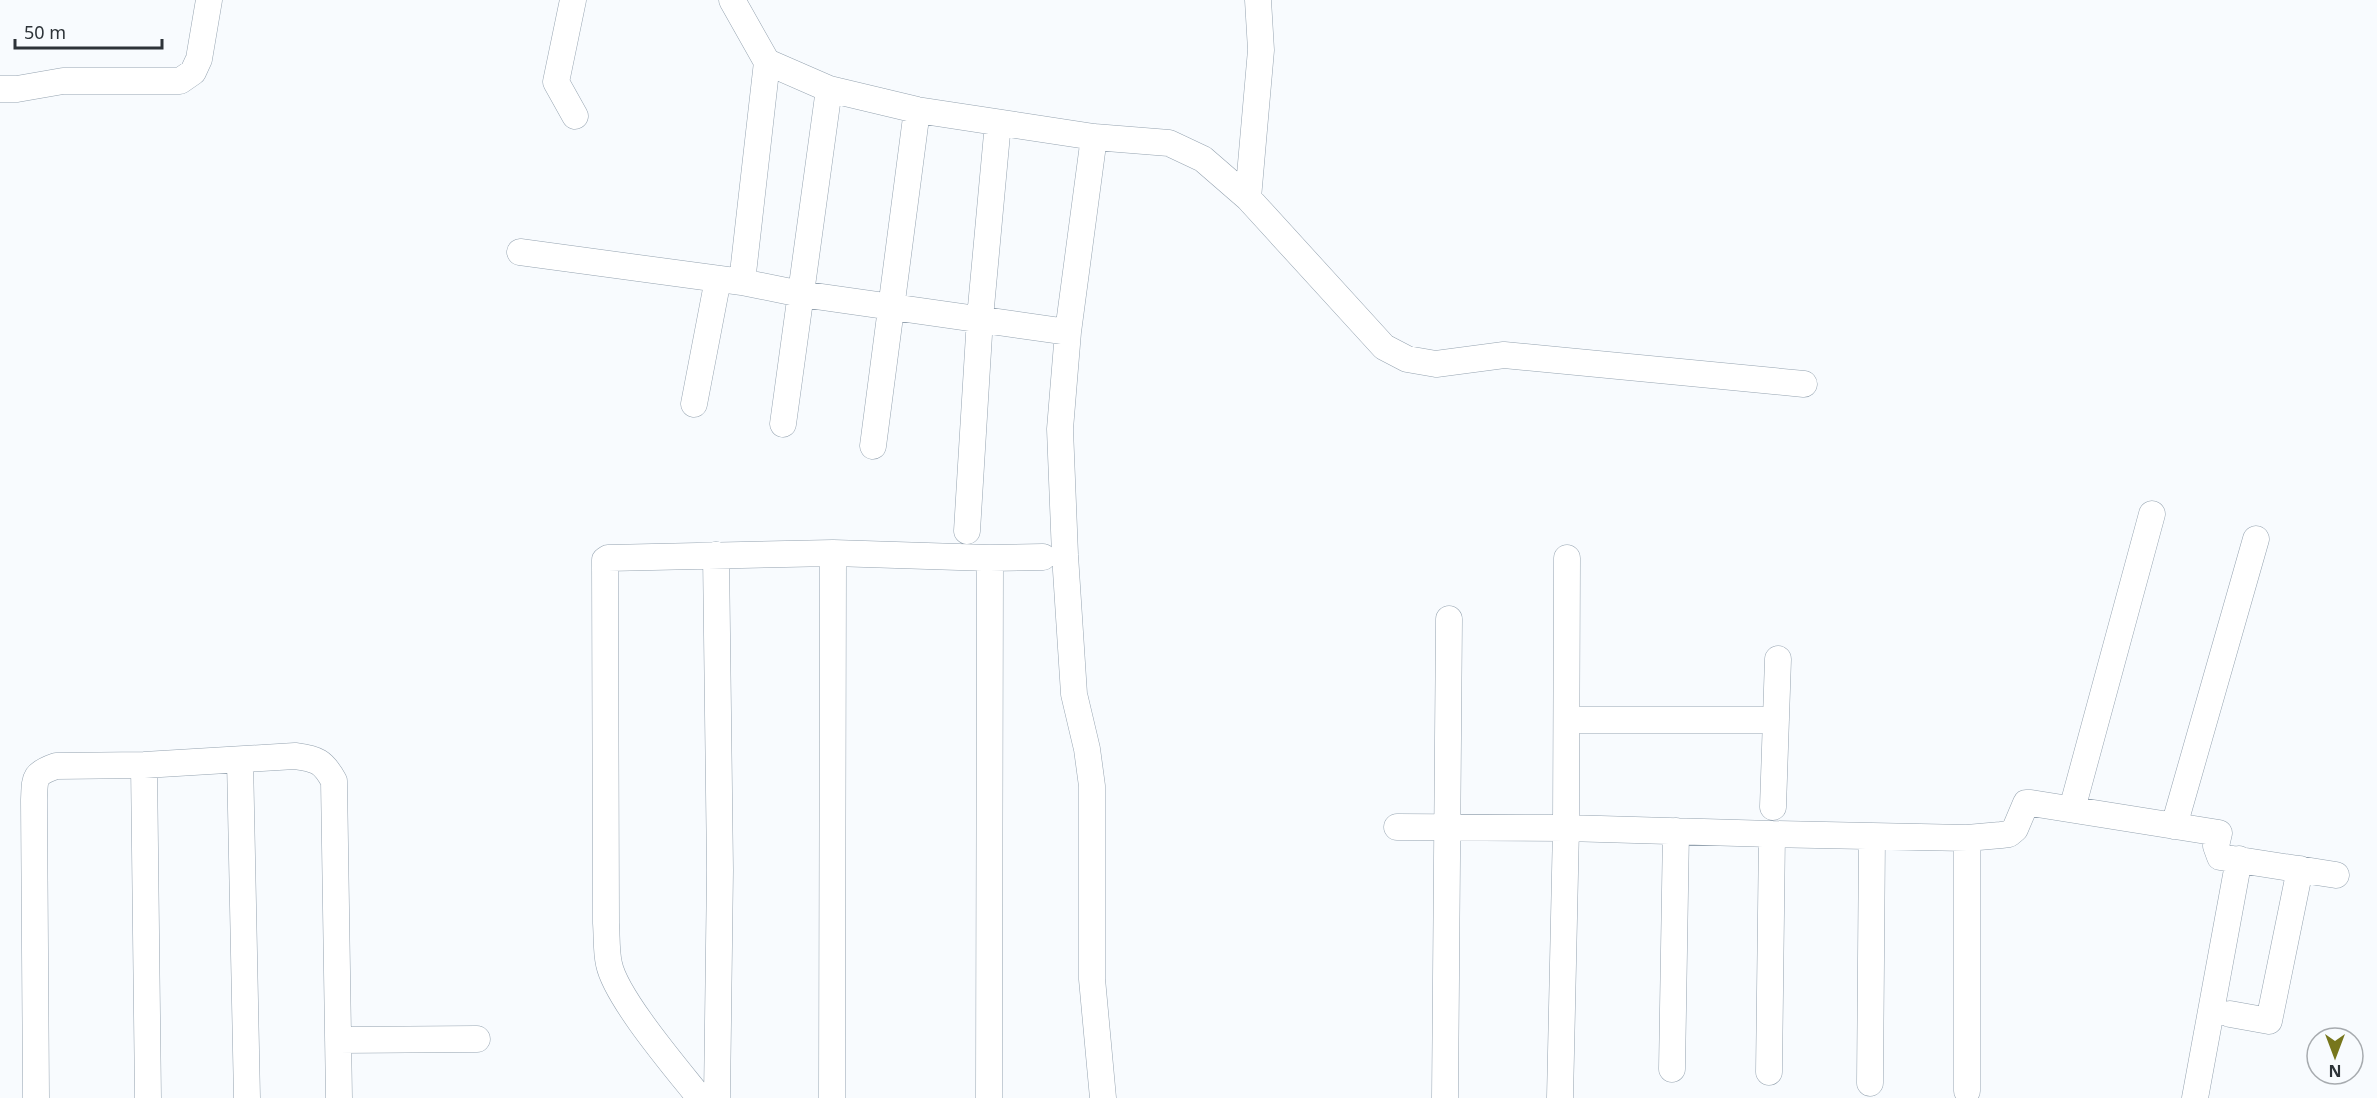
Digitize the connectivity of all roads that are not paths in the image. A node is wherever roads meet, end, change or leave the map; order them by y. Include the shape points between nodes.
1 (210, 0) edge
2 (573, 0) edge
3 (732, 0) edge
4 (1258, 0) edge
5 (767, 62) junction
6 (0, 89) edge
7 (829, 89) junction
8 (917, 110) junction
9 (575, 116) dead end
10 (998, 123) junction
11 (1094, 137) junction
12 (1248, 198) junction
13 (520, 252) dead end
14 (730, 280) junction
15 (801, 294) junction
16 (890, 306) junction
17 (980, 318) junction
18 (1068, 332) junction
19 (1804, 384) dead end
20 (694, 404) dead end
21 (783, 424) dead end
22 (873, 446) dead end
23 (2152, 514) dead end
24 (967, 531) dead end
25 (2256, 539) dead end
26 (832, 553) junction
27 (716, 555) junction
28 (1043, 557) dead end
29 (990, 558) junction
30 (1568, 558) dead end
31 (1449, 619) dead end
32 (1778, 659) dead end
33 (1567, 720) junction
34 (1776, 720) junction
35 (240, 760) junction
36 (144, 765) junction
37 (1773, 807) dead end
38 (2072, 808) junction
39 (2174, 826) junction
40 (1397, 827) dead end
41 (1449, 827) junction
42 (1566, 828) junction
43 (1677, 831) junction
44 (1772, 834) junction
45 (1872, 837) junction
46 (1967, 838) junction
47 (2239, 859) junction
48 (2300, 869) junction
49 (2336, 875) dead end
50 (2230, 1014) dead end
51 (477, 1039) dead end
52 (338, 1040) junction
53 (1672, 1069) dead end
54 (1769, 1072) dead end
55 (1870, 1083) dead end
56 (1967, 1091) dead end
57 (36, 1098) edge
58 (148, 1098) edge
59 (247, 1098) edge
60 (339, 1098) edge
61 (700, 1098) edge
62 (717, 1098) edge
63 (832, 1098) edge
64 (989, 1098) edge
65 (1103, 1098) edge
66 (1445, 1098) edge
67 (1560, 1098) edge
68 (2195, 1098) edge

1 - 6 street via 199,59 193,72 180,81 63,81
2 - 9 street via 556,82
3 - 5 street
4 - 12 street via 1261,50
5 - 7 street
5 - 14 street
7 - 8 street
7 - 15 street
8 - 10 street
8 - 16 street
10 - 11 street
10 - 17 street
11 - 12 street via 1169,143 1203,159
11 - 18 street
12 - 19 street via 1384,347 1407,359 1436,364 1504,355
13 - 14 street
14 - 15 street
14 - 20 street
15 - 16 street
15 - 21 street
16 - 17 street
16 - 22 street
17 - 18 street
17 - 24 street
18 - 65 street via 1060,429 1065,555 1074,694 1092,786 1092,979
23 - 38 street
25 - 39 street
26 - 27 street
26 - 29 street
26 - 63 street
27 - 61 street via 605,561 609,966 621,991
27 - 62 street via 720,870
28 - 29 street
29 - 64 street
30 - 33 street
31 - 41 street
32 - 34 street
33 - 34 street
33 - 42 street
34 - 37 street
35 - 36 street
35 - 52 street via 295,756 312,759 326,766 334,781
35 - 59 street
36 - 57 street via 56,766 35,778
36 - 58 street
38 - 39 street
38 - 46 street via 2026,803 2009,834
39 - 47 street via 2219,833 2216,846 2220,857
40 - 41 street
41 - 42 street
41 - 66 street
42 - 43 street
42 - 67 street
43 - 44 street
43 - 53 street
44 - 45 street
44 - 54 street
45 - 46 street
45 - 55 street
46 - 56 street
47 - 48 street
47 - 68 street
48 - 49 street
48 - 50 street via 2269,1021
51 - 52 street
52 - 60 street

